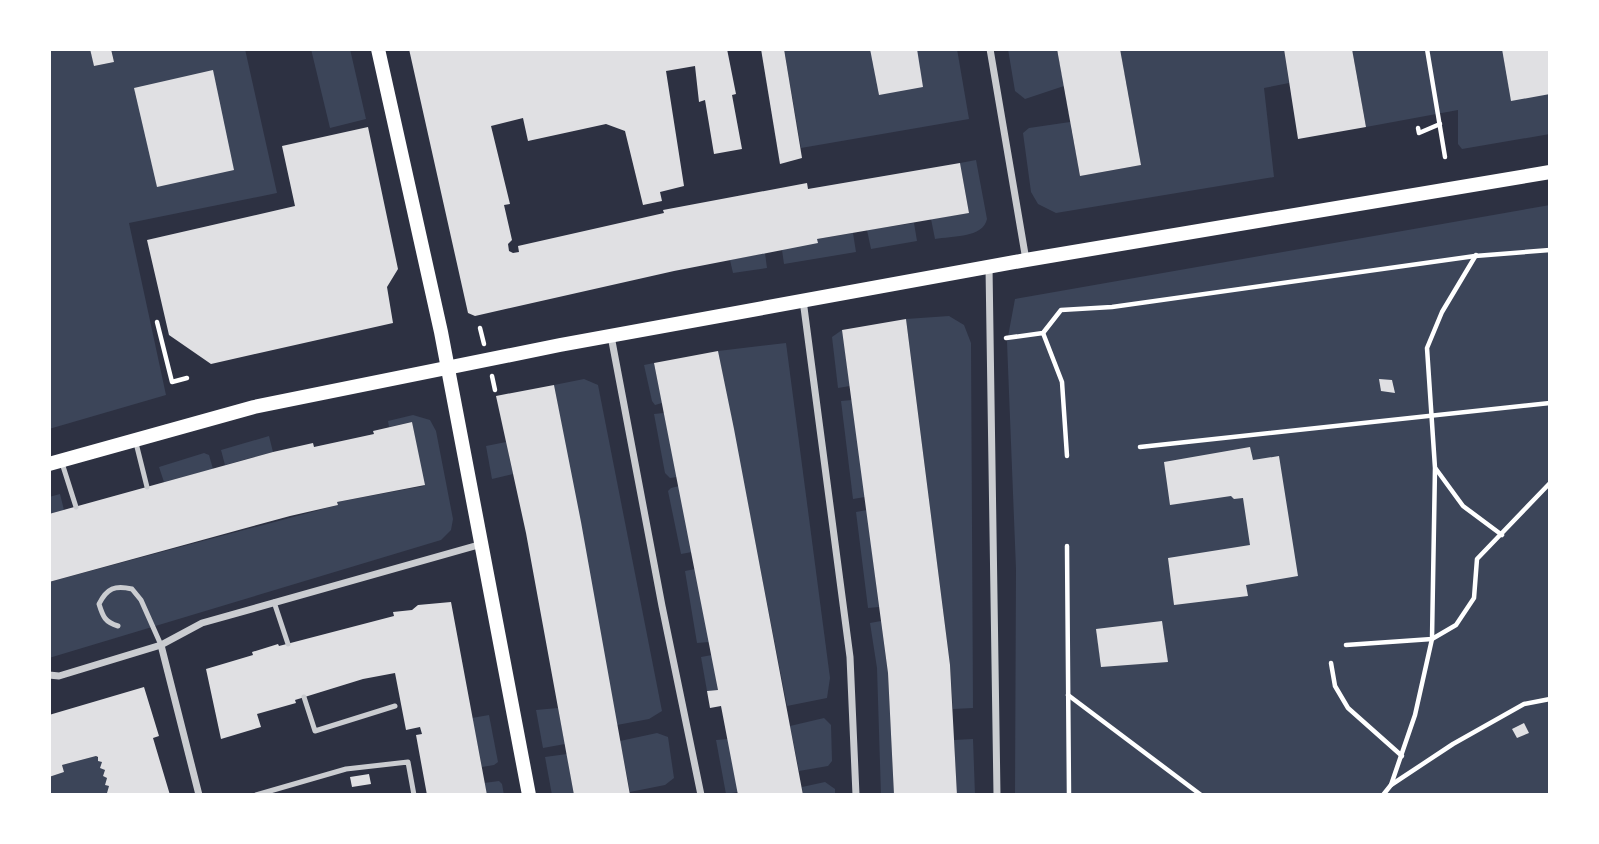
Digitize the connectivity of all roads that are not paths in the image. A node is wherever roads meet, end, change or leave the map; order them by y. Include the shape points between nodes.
1 (377, 49) edge
2 (989, 49) edge
3 (1550, 172) edge
4 (1026, 260) junction
5 (989, 267) junction
6 (803, 300) junction
7 (611, 335) junction
8 (448, 368) junction
9 (135, 440) junction
10 (55, 462) edge
11 (147, 487) dead end
12 (76, 507) dead end
13 (483, 544) junction
14 (274, 602) junction
15 (118, 626) dead end
16 (288, 644) dead end
17 (161, 645) junction
18 (49, 675) edge
19 (304, 697) dead end
20 (395, 706) dead end
21 (199, 795) edge
22 (256, 795) edge
23 (414, 795) edge
24 (529, 795) edge
25 (701, 795) edge
26 (856, 795) edge
27 (998, 795) edge

1 - 8 main road
2 - 4 street
3 - 4 main road
4 - 5 main road
5 - 6 main road
5 - 27 street
6 - 7 main road
6 - 26 street via 850,657
7 - 8 main road
7 - 25 street
8 - 9 main road via 254,407
8 - 13 main road
9 - 10 main road
9 - 11 lane
10 - 12 lane
13 - 14 street
13 - 24 main road
14 - 16 lane
14 - 17 street via 202,623
15 - 17 lane via 103,617 99,604 106,592 118,586 132,589 141,600
17 - 18 street via 59,676
17 - 21 street
19 - 20 lane via 314,731
22 - 23 lane via 346,769 408,762

